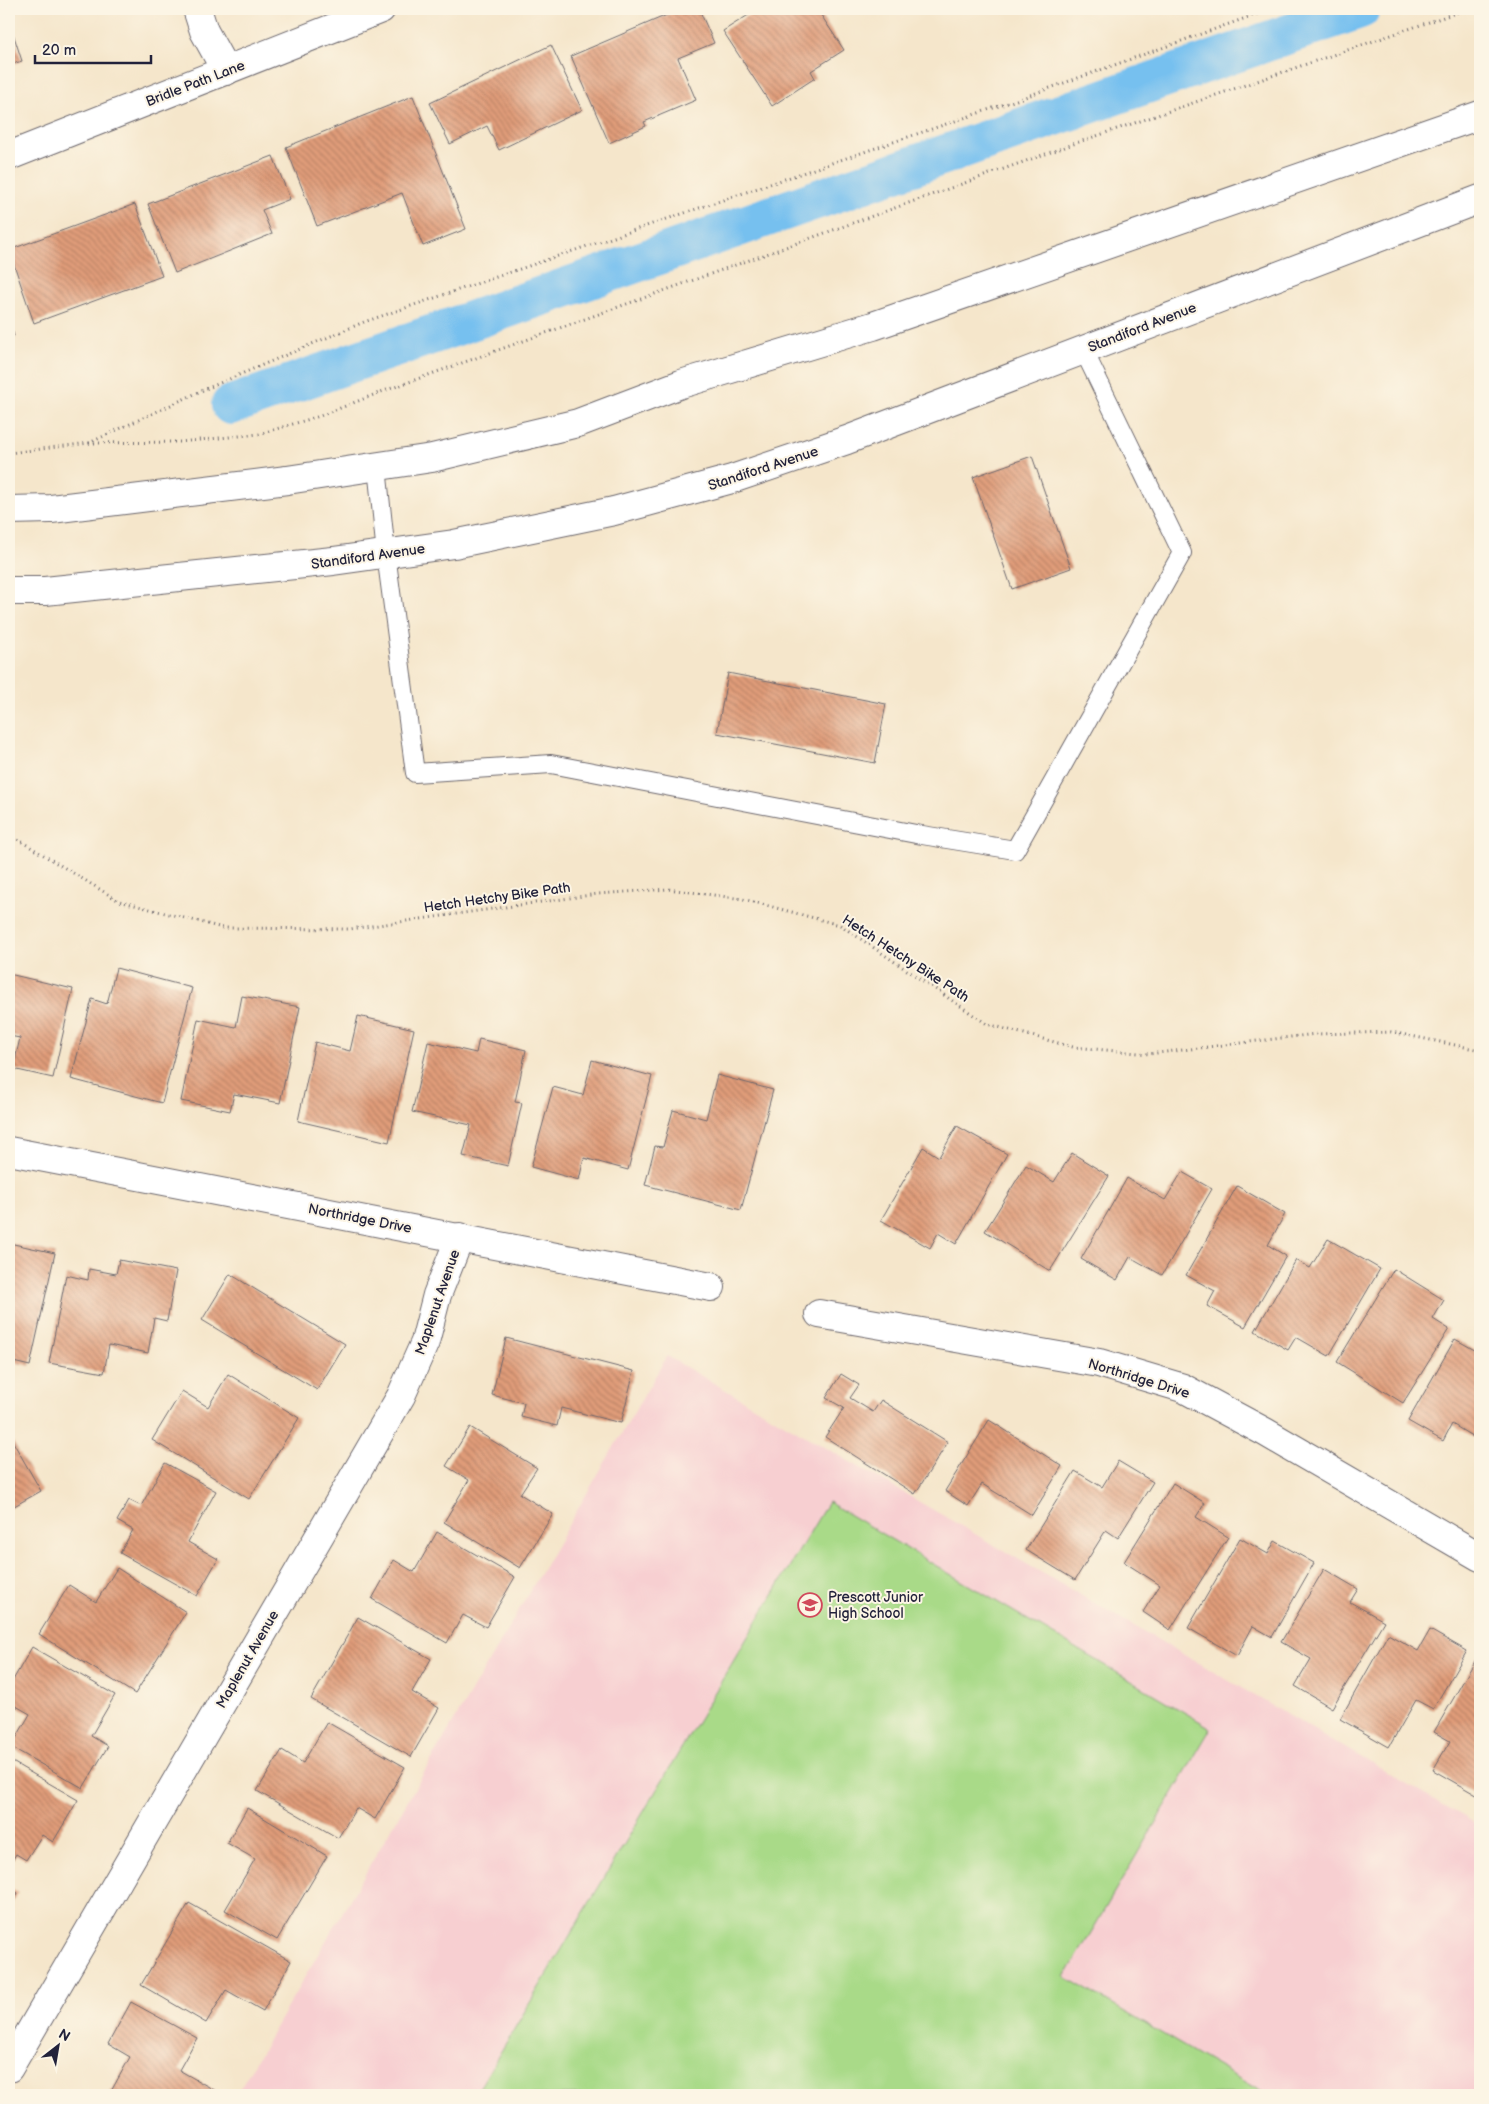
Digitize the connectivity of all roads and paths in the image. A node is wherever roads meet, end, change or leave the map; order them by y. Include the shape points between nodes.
1 (197, 9) edge
2 (381, 9) edge
3 (1271, 9) edge
4 (1467, 9) edge
5 (226, 71) junction
6 (1480, 115) edge
7 (9, 156) edge
8 (1480, 199) edge
9 (1082, 349) junction
10 (89, 443) junction
11 (9, 453) edge
12 (377, 466) junction
13 (9, 510) edge
14 (386, 554) junction
15 (9, 591) edge
16 (9, 834) edge
17 (1480, 1050) edge
18 (9, 1151) edge
19 (460, 1237) junction
20 (711, 1287) dead end
21 (819, 1314) dead end
22 (1480, 1557) edge
23 (9, 2068) edge

1 - 5 main road via 204,31
2 - 5 main road, Bridle Path Lane
3 - 10 path via 990,109 364,322
4 - 10 path via 1051,152 320,416 260,434 180,442
5 - 7 main road, Bridle Path Lane
6 - 12 main road via 873,326 681,384 578,423 432,458
8 - 9 main road, Standiford Avenue
9 - 14 main road, Standiford Avenue via 847,440 732,479 614,511 454,544
9 - 14 lane via 1182,553 1015,850 552,764 415,774
10 - 11 path
12 - 13 main road via 50,509
12 - 14 lane
14 - 15 main road, Standiford Avenue via 45,591
16 - 17 path, Hetch Hetchy Bike Path via 119,900 223,928 350,929 598,894 668,889 743,899 840,925 986,1024 1073,1047 1149,1054 1316,1034 1391,1032
18 - 19 main road, Northridge Drive
19 - 20 main road, Northridge Drive
19 - 23 main road, Maplenut Avenue via 437,1295 426,1342 401,1396
21 - 22 main road, Northridge Drive via 1099,1363 1183,1388

